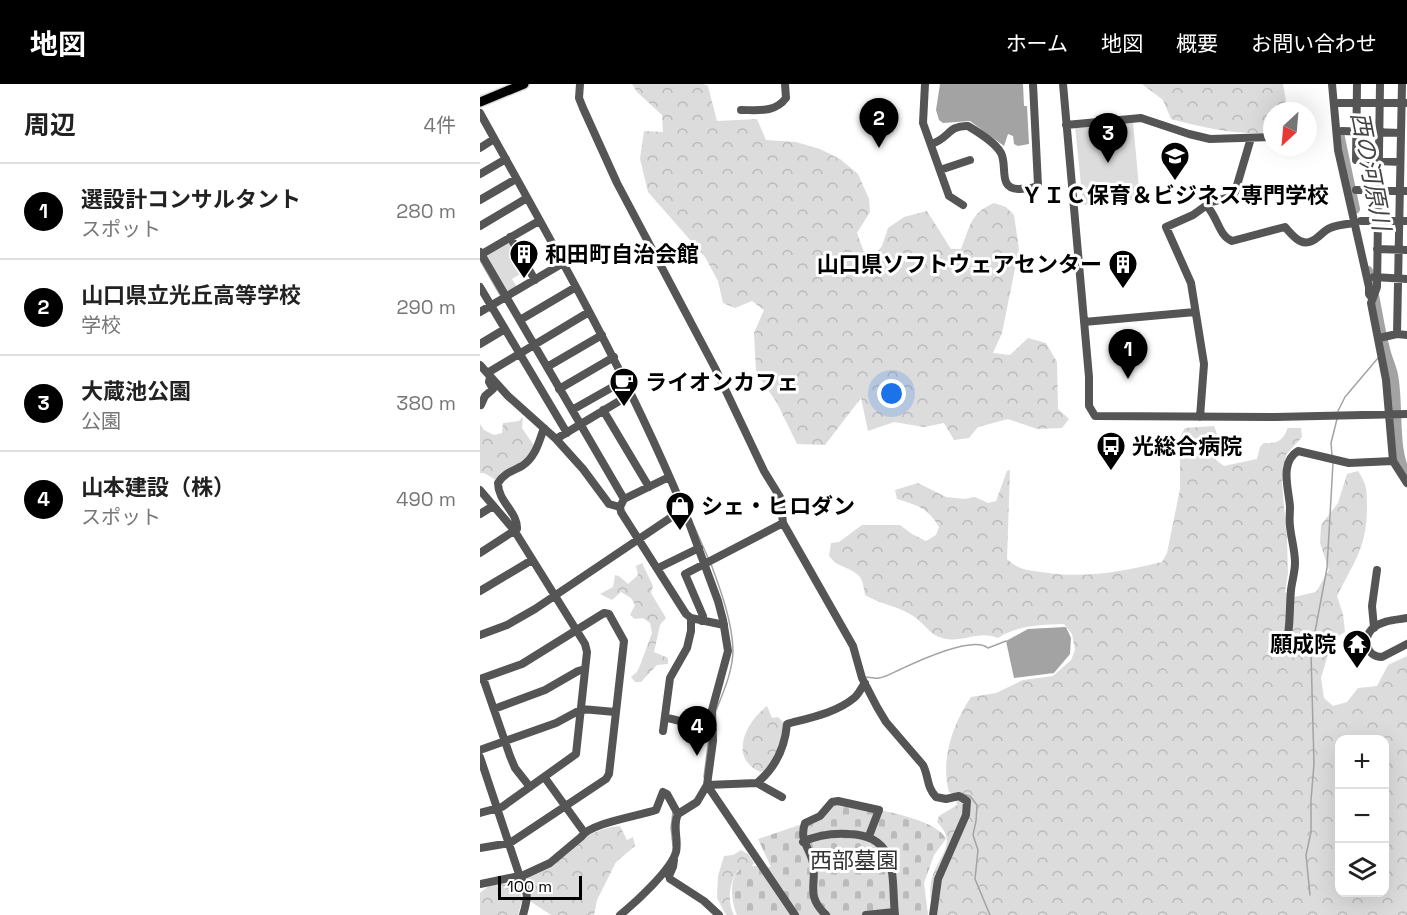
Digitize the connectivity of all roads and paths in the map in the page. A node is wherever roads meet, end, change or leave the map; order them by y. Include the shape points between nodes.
1 (524, 84) edge
2 (580, 84) edge
3 (785, 84) edge
4 (926, 84) edge
5 (1033, 84) edge
6 (1063, 84) edge
7 (1332, 84) edge
8 (1357, 84) edge
9 (1380, 84) edge
10 (1402, 84) edge
11 (480, 102) edge
12 (1357, 102) junction
13 (1339, 103) dead end
14 (1379, 103) junction
15 (1404, 103) edge
16 (741, 110) dead end
17 (481, 118) edge
18 (1066, 125) junction
19 (1342, 131) dead end
20 (1357, 132) junction
21 (1379, 132) junction
22 (1401, 133) junction
23 (1263, 137) edge
24 (1251, 138) junction
25 (494, 139) junction
26 (931, 144) junction
27 (480, 148) edge
28 (506, 159) junction
29 (970, 160) dead end
30 (1378, 161) junction
31 (1400, 162) junction
32 (940, 170) junction
33 (480, 174) edge
34 (516, 179) junction
35 (1356, 190) dead end
36 (1378, 191) junction
37 (1404, 191) edge
38 (527, 198) junction
39 (480, 200) edge
40 (963, 205) dead end
41 (1207, 206) junction
42 (539, 221) junction
43 (1377, 221) junction
44 (1403, 221) edge
45 (1358, 222) junction
46 (480, 226) edge
47 (510, 237) junction
48 (1377, 249) junction
49 (1403, 250) edge
50 (480, 254) edge
51 (563, 263) junction
52 (1371, 277) junction
53 (1403, 279) edge
54 (535, 280) junction
55 (480, 287) edge
56 (576, 287) junction
57 (506, 297) junction
58 (491, 305) junction
59 (480, 312) edge
60 (589, 312) junction
61 (1195, 312) junction
62 (520, 321) junction
63 (1084, 322) junction
64 (505, 329) junction
65 (1397, 334) junction
66 (602, 335) junction
67 (1407, 335) edge
68 (1379, 338) junction
69 (480, 344) edge
70 (534, 345) junction
71 (519, 353) junction
72 (614, 357) junction
73 (480, 365) edge
74 (547, 367) junction
75 (490, 374) junction
76 (625, 380) junction
77 (559, 389) junction
78 (631, 394) junction
79 (481, 405) edge
80 (572, 410) junction
81 (603, 410) junction
82 (1407, 414) edge
83 (1389, 415) junction
84 (1200, 417) junction
85 (580, 424) junction
86 (544, 428) junction
87 (567, 433) junction
88 (556, 439) junction
89 (1393, 461) junction
90 (669, 477) junction
91 (1407, 483) edge
92 (649, 487) junction
93 (480, 490) edge
94 (624, 499) junction
95 (494, 506) junction
96 (620, 507) junction
97 (682, 510) junction
98 (480, 514) edge
99 (783, 523) junction
100 (514, 530) junction
101 (638, 540) junction
102 (699, 548) junction
103 (480, 553) edge
104 (532, 560) junction
105 (705, 564) junction
106 (658, 568) junction
107 (1377, 570) dead end
108 (480, 591) edge
109 (554, 595) junction
110 (691, 618) junction
111 (1407, 618) edge
112 (702, 621) junction
113 (724, 625) junction
114 (1374, 628) junction
115 (577, 631) junction
116 (480, 635) edge
117 (1407, 644) edge
118 (1284, 650) dead end
119 (585, 669) junction
120 (482, 678) edge
121 (865, 683) junction
122 (494, 709) junction
123 (582, 709) junction
124 (615, 712) junction
125 (665, 718) junction
126 (713, 729) junction
127 (663, 731) dead end
128 (505, 742) junction
129 (480, 750) edge
130 (480, 757) edge
131 (545, 778) junction
132 (484, 779) edge
133 (757, 783) junction
134 (707, 785) junction
135 (530, 787) junction
136 (782, 797) dead end
137 (566, 807) junction
138 (498, 809) junction
139 (480, 813) edge
140 (678, 814) junction
141 (585, 832) junction
142 (868, 836) junction
143 (803, 842) junction
144 (510, 843) junction
145 (480, 848) edge
146 (673, 859) junction
147 (520, 877) junction
148 (480, 884) edge
149 (895, 913) edge
150 (523, 915) edge
151 (620, 915) edge
152 (719, 915) edge
153 (795, 915) edge
154 (826, 915) edge
155 (866, 915) edge
156 (933, 915) edge

1 - 11 main road
2 - 99 street via 579,98 617,183 780,497
3 - 16 street via 786,98 781,105 770,110
4 - 26 street via 923,123
5 - 26 street via 1038,185 1035,188 1008,186 998,149 968,126 954,128 940,142
6 - 18 street
7 - 45 street via 1336,138
8 - 12 street
9 - 14 street
10 - 15 street
12 - 13 street
12 - 14 street
12 - 20 street
14 - 15 street
14 - 21 street
15 - 22 street
17 - 25 street
18 - 24 street via 1141,118 1210,139
18 - 63 street
19 - 20 street
20 - 21 street
20 - 30 street via 1356,160
21 - 22 street
21 - 30 street
22 - 31 street
23 - 24 street
24 - 41 street via 1235,192 1227,200
25 - 27 street
25 - 28 street
26 - 32 street
28 - 33 street
28 - 34 street
29 - 32 street
30 - 31 street
30 - 36 street
31 - 37 street
32 - 40 street via 949,195
34 - 38 street
34 - 39 street
35 - 36 street
36 - 37 street
36 - 43 street
37 - 44 street
38 - 42 street
38 - 46 street
41 - 45 street via 1215,214 1222,235 1232,241 1285,227 1301,242 1309,241 1330,228
41 - 61 street via 1166,227 1191,283
42 - 47 street
42 - 51 street
43 - 44 street
43 - 45 street
43 - 48 street
44 - 49 street
45 - 52 street
47 - 50 street
47 - 54 street
48 - 49 street
48 - 52 street
49 - 53 street
50 - 57 street
51 - 54 street
51 - 56 street
52 - 53 street
52 - 68 street via 1369,294 1373,295 1371,303
53 - 65 street
54 - 57 street
55 - 58 street
56 - 60 street
56 - 62 street
57 - 58 street
57 - 62 street
58 - 59 street
58 - 64 street
60 - 66 street
60 - 70 street
61 - 63 street
61 - 84 street via 1204,364
62 - 70 street
63 - 84 street via 1089,406 1095,416
64 - 69 street
64 - 71 street
65 - 67 street
65 - 68 street
66 - 72 street
66 - 74 street
68 - 83 street
70 - 71 street
70 - 74 street
71 - 75 street
71 - 87 street
72 - 76 street
72 - 77 street
73 - 75 street
74 - 77 street
75 - 79 street via 493,389
75 - 86 street
76 - 78 street
76 - 80 street
77 - 80 street
78 - 81 street
78 - 90 street
80 - 85 street
81 - 85 street
81 - 92 street
82 - 83 street
83 - 84 street
83 - 89 street
85 - 87 street
85 - 94 street
86 - 88 street
86 - 100 street via 532,456 498,483 498,491 516,518 518,526
87 - 88 street
88 - 96 street via 609,504
89 - 91 street
89 - 118 street via 1349,463 1298,451 1289,460 1287,495 1295,565 1289,635
90 - 92 street
90 - 97 street
92 - 94 street
93 - 95 street
94 - 96 street
95 - 98 street
95 - 100 street
96 - 101 street
97 - 101 street
97 - 102 street
99 - 105 street
99 - 121 street via 853,646
100 - 103 street
100 - 104 street
101 - 106 street
101 - 109 street
102 - 105 street
102 - 106 street
104 - 108 street
104 - 109 street
105 - 112 street via 686,574
105 - 113 street
106 - 110 street
107 - 114 street via 1372,606
109 - 115 street
109 - 116 street via 507,625
110 - 112 street
110 - 125 street via 687,648 670,678
111 - 114 street
112 - 113 street
113 - 126 street via 727,659 712,710
114 - 117 street via 1367,639 1370,654 1382,657
115 - 119 street via 587,652
115 - 120 street via 522,664
115 - 124 street via 604,613 609,614 621,634 624,642
119 - 122 street via 545,690
119 - 123 street
120 - 122 street
121 - 133 street via 851,700 826,713 787,724 777,759
121 - 156 street via 886,722 926,771 930,791 941,800 958,796 967,801 966,815 938,879
122 - 128 street
123 - 124 street
123 - 128 street
123 - 131 street via 576,754
124 - 137 street via 609,774
125 - 126 street via 678,719 695,728
125 - 127 street
126 - 134 street
128 - 129 street
128 - 135 street via 515,768
130 - 132 street
131 - 135 street
131 - 137 street
132 - 138 street
133 - 134 street
133 - 136 street
134 - 140 street via 697,802
134 - 153 street
135 - 138 street
137 - 141 street
137 - 144 street
138 - 139 street
138 - 144 street
140 - 141 street via 663,792 656,810
140 - 146 street
141 - 147 street via 550,863
142 - 143 street via 831,834
142 - 143 street via 879,810 837,801 805,823
142 - 149 street via 890,857
143 - 154 street via 813,864 814,897
144 - 145 street
144 - 147 street
146 - 151 street via 636,903
146 - 152 street via 670,879
147 - 148 street
147 - 150 street via 527,889
149 - 155 street

